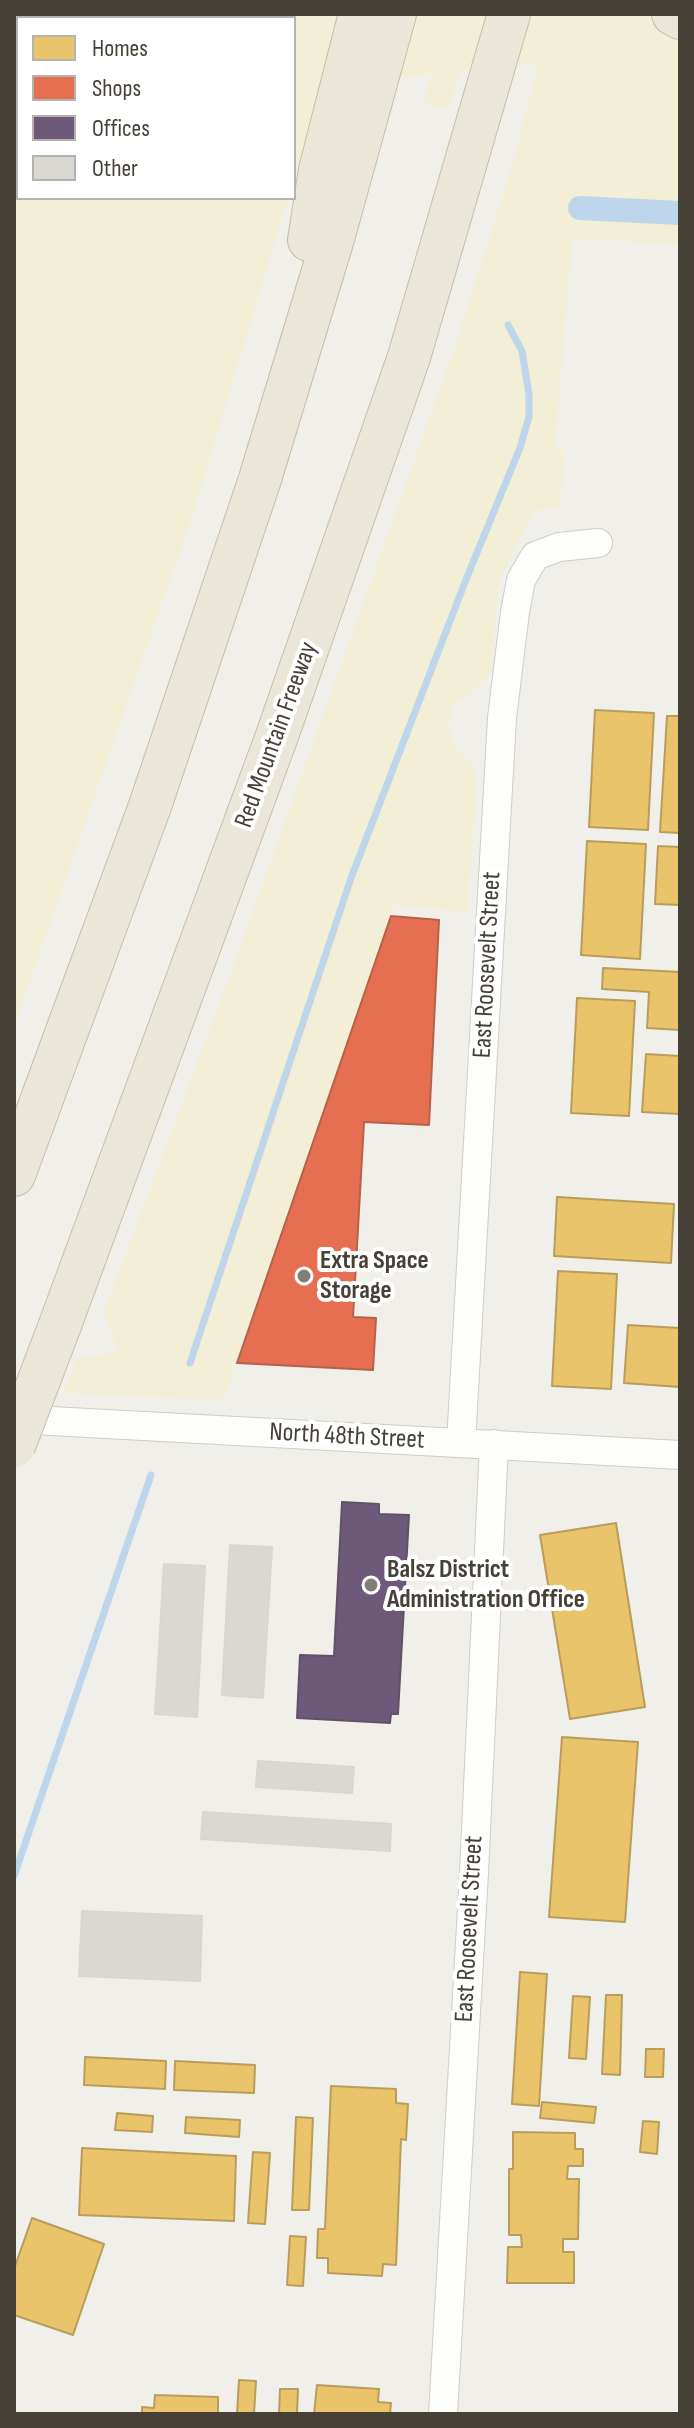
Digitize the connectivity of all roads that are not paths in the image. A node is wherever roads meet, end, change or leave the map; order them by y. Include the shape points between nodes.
1 (40, 14) edge
2 (360, 14) edge
3 (395, 14) edge
4 (511, 14) edge
5 (673, 14) edge
6 (14, 16) edge
7 (680, 18) edge
8 (361, 81) junction
9 (598, 543) dead end
10 (14, 1175) edge
11 (14, 1419) edge
12 (461, 1443) junction
13 (494, 1444) junction
14 (14, 1446) edge
15 (680, 1455) edge
16 (443, 2414) edge

1 - 6 highway
2 - 8 highway
3 - 8 highway
4 - 14 highway, Red Mountain Freeway, bridge via 409,357 278,733
5 - 7 highway
8 - 10 highway via 320,170 285,399 169,752
9 - 12 street, East Roosevelt Street via 535,556 521,580 515,612 502,718
11 - 12 street, North 48th Street
12 - 13 street, North 48th Street
13 - 15 street, North 48th Street
13 - 16 street, East Roosevelt Street

